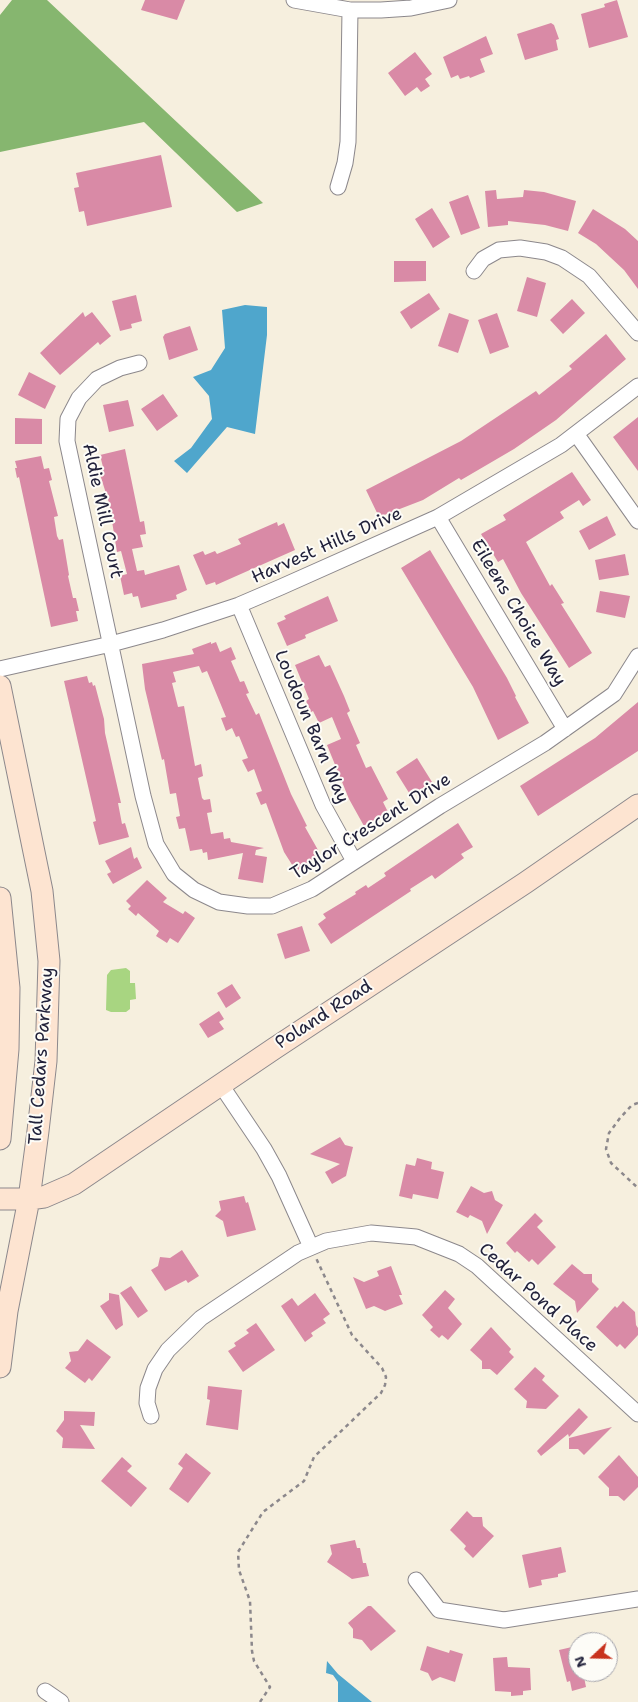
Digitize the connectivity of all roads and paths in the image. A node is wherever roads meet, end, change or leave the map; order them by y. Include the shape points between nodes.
1 (294, 0) edge
2 (449, 0) edge
3 (350, 10) junction
4 (338, 187) dead end
5 (474, 271) dead end
6 (638, 334) edge
7 (139, 363) dead end
8 (638, 386) edge
9 (577, 435) junction
10 (438, 517) junction
11 (638, 521) edge
12 (239, 605) junction
13 (111, 644) junction
14 (638, 656) edge
15 (0, 669) edge
16 (0, 686) edge
17 (565, 729) junction
18 (638, 805) edge
19 (354, 861) junction
20 (0, 898) edge
21 (221, 1085) junction
22 (638, 1103) edge
23 (0, 1139) edge
24 (638, 1188) edge
25 (0, 1200) edge
26 (29, 1200) junction
27 (311, 1247) junction
28 (0, 1367) edge
29 (638, 1414) edge
30 (151, 1416) dead end
31 (416, 1580) dead end
32 (638, 1599) edge
33 (45, 1691) dead end
34 (61, 1702) edge
35 (260, 1702) edge

1 - 3 street
2 - 3 street via 412,8
3 - 4 street via 348,142
5 - 6 street via 483,259 499,250 520,248 562,258 589,276
7 - 13 street, Aldie Mill Court via 97,380 79,398 68,419 67,441
8 - 9 street, Harvest Hills Drive
9 - 10 street, Harvest Hills Drive
9 - 11 street
10 - 12 street, Harvest Hills Drive
10 - 17 street, Eileens Choice Way
12 - 13 street, Harvest Hills Drive
12 - 19 street, Loudoun Barn Way via 323,805
13 - 15 street, Harvest Hills Drive
13 - 19 street, Taylor Crescent Drive via 156,844 174,874 194,890 219,902 272,906 312,889
14 - 17 street, Taylor Crescent Drive via 614,694
16 - 26 main road, Tall Cedars Parkway via 42,891 49,961 46,1060
17 - 19 street, Taylor Crescent Drive
18 - 21 main road, Poland Road
20 - 23 main road, Tall Cedars Parkway via 9,988 8,1049
21 - 26 main road, Poland Road via 74,1184
21 - 27 street via 280,1176
22 - 24 path via 632,1105 609,1133 606,1149 611,1163
25 - 26 main road, Poland Road
26 - 28 main road, Tall Cedars Parkway via 7,1311
27 - 29 street, Cedar Pond Place via 348,1235 394,1233 416,1237 458,1254 478,1266
27 - 30 street, Cedar Pond Place via 184,1333 155,1369 148,1388 147,1403
27 - 35 path via 352,1335 382,1368 386,1377 381,1393 314,1457 304,1481 263,1512 238,1552 239,1570 250,1601 254,1661 270,1687
31 - 32 street via 439,1610 504,1620
33 - 34 street

